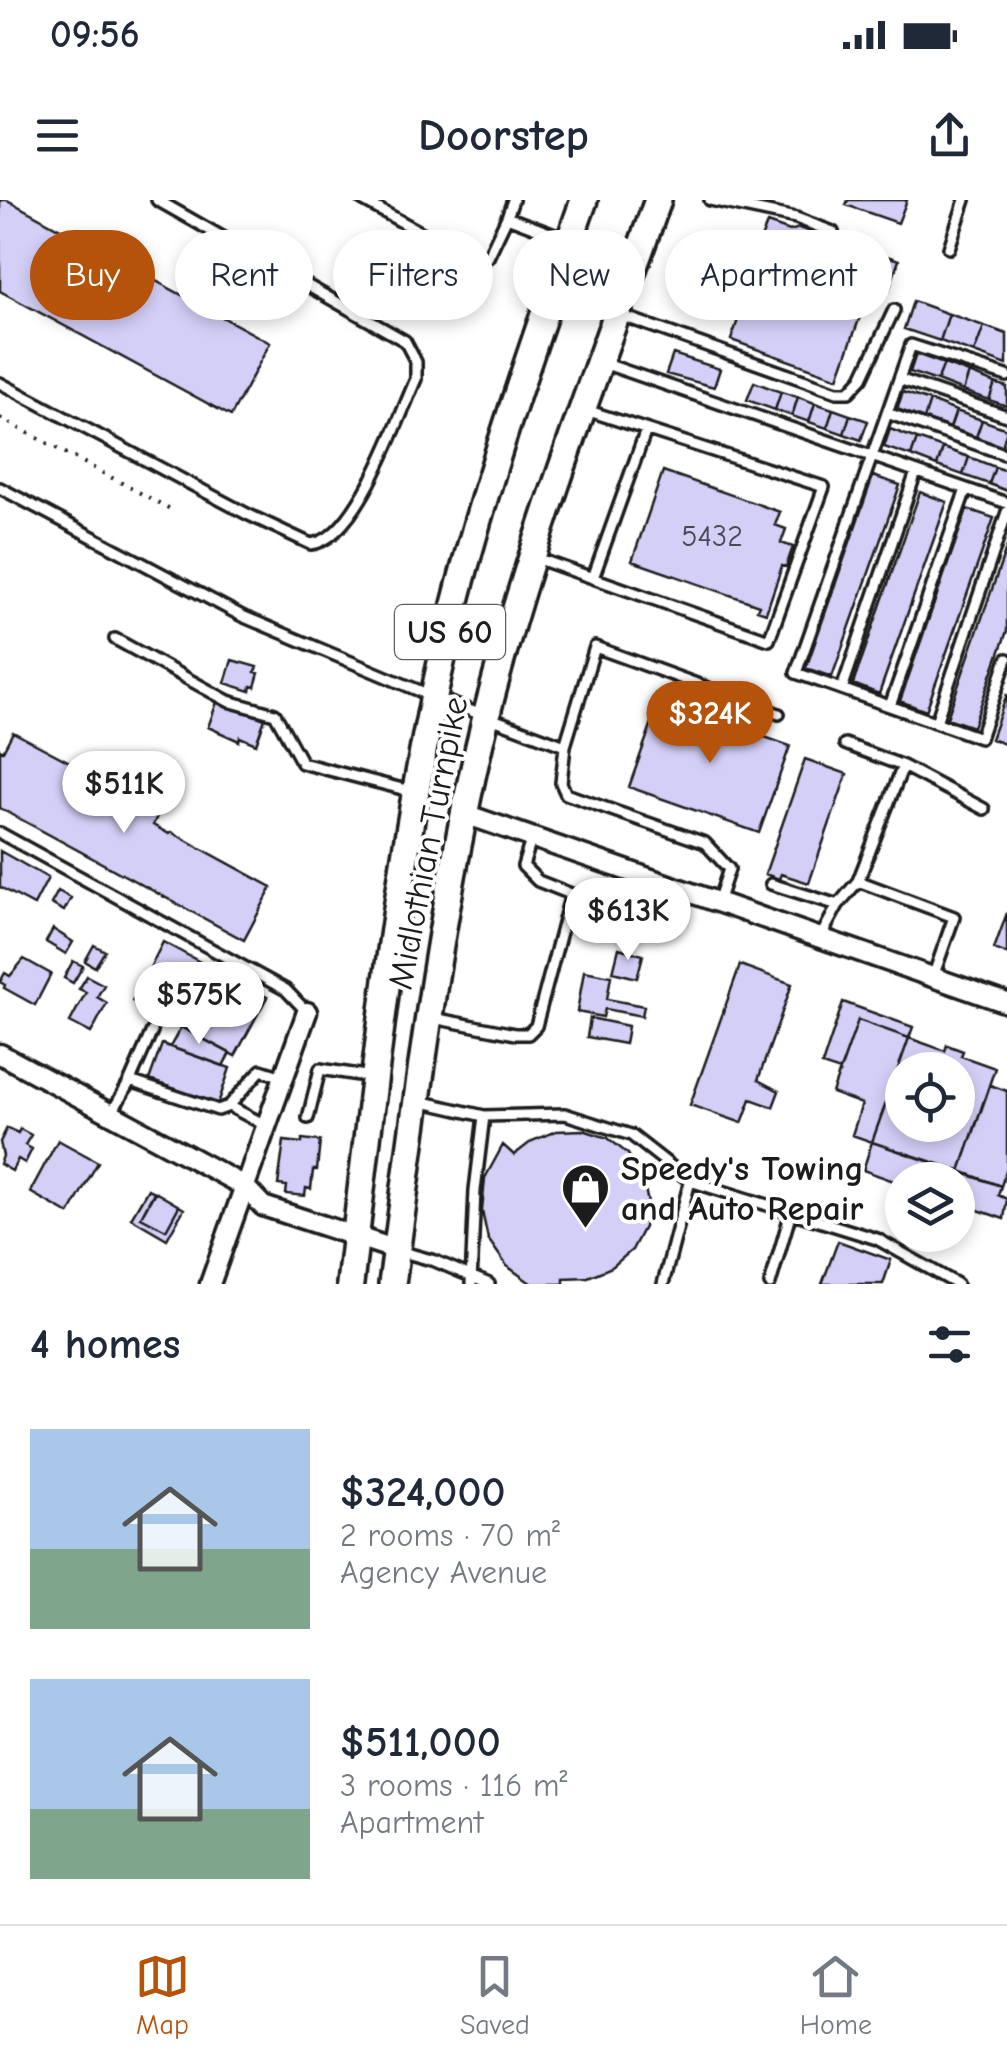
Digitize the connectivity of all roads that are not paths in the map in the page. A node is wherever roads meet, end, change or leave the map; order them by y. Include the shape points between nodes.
1 (156, 200) edge
2 (362, 200) edge
3 (513, 200) edge
4 (584, 200) edge
5 (658, 200) edge
6 (710, 200) edge
7 (965, 200) edge
8 (507, 217) junction
9 (541, 230) edge
10 (574, 230) edge
11 (828, 230) edge
12 (645, 236) edge
13 (949, 248) dead end
14 (894, 310) dead end
15 (542, 320) edge
16 (615, 320) edge
17 (634, 320) edge
18 (600, 362) junction
19 (1007, 376) edge
20 (899, 378) junction
21 (0, 383) edge
22 (583, 410) junction
23 (887, 413) junction
24 (1007, 416) edge
25 (646, 430) junction
26 (1007, 455) edge
27 (871, 457) junction
28 (916, 472) junction
29 (0, 488) edge
30 (966, 489) junction
31 (1007, 503) edge
32 (1007, 512) edge
33 (534, 557) junction
34 (593, 578) junction
35 (115, 639) dead end
36 (1007, 659) edge
37 (842, 689) junction
38 (434, 696) junction
39 (890, 706) junction
40 (779, 714) dead end
41 (486, 716) junction
42 (936, 722) junction
43 (845, 744) dead end
44 (565, 746) junction
45 (904, 766) junction
46 (416, 793) junction
47 (984, 809) dead end
48 (465, 814) junction
49 (0, 833) edge
50 (532, 837) junction
51 (858, 881) junction
52 (771, 884) dead end
53 (718, 902) junction
54 (838, 905) junction
55 (820, 938) junction
56 (934, 977) junction
57 (1007, 1002) edge
58 (307, 1012) joint
59 (428, 1017) junction
60 (152, 1031) dead end
61 (0, 1054) edge
62 (283, 1077) junction
63 (374, 1078) junction
64 (130, 1081) junction
65 (416, 1101) junction
66 (229, 1106) junction
67 (112, 1114) junction
68 (484, 1116) junction
69 (308, 1118) dead end
70 (265, 1126) junction
71 (690, 1182) junction
72 (244, 1186) junction
73 (792, 1212) junction
74 (355, 1236) junction
75 (397, 1250) junction
76 (472, 1280) edge
77 (210, 1284) edge
78 (350, 1284) edge
79 (392, 1284) edge
80 (489, 1284) edge
81 (663, 1284) edge
82 (770, 1284) edge
83 (957, 1284) edge

1 - 21 lane via 406,341 416,379 357,508 338,532 312,544
2 - 8 lane via 471,260 488,257
3 - 8 lane
4 - 10 main road, Midlothian Turnpike / US 60
5 - 12 main road, Midlothian Turnpike / US 60
6 - 11 lane
7 - 13 lane
8 - 9 lane
14 - 17 lane via 849,392
15 - 38 main road, Midlothian Turnpike / US 60 via 515,394
16 - 18 main road, Midlothian Turnpike / US 60
18 - 22 main road, Midlothian Turnpike / US 60
18 - 27 lane
19 - 20 lane via 912,345
20 - 23 lane
20 - 24 lane
22 - 25 lane
22 - 33 main road, Midlothian Turnpike / US 60
23 - 26 lane
23 - 27 lane
25 - 34 lane
25 - 34 lane via 824,488 769,640
27 - 28 lane
27 - 37 lane via 796,672
28 - 30 lane
28 - 37 lane
29 - 38 lane via 242,616
30 - 31 lane
30 - 39 lane
32 - 42 lane
33 - 34 lane
33 - 41 main road, Midlothian Turnpike / US 60
35 - 46 lane via 228,701 275,714 302,763
36 - 42 lane via 980,738
37 - 39 lane
38 - 41 lane
38 - 46 main road, Midlothian Turnpike / US 60
39 - 42 lane
40 - 44 lane via 595,647
41 - 44 lane
41 - 48 main road, Midlothian Turnpike / US 60
43 - 45 lane
44 - 53 lane via 560,783 566,794 705,842 729,869
45 - 47 lane
45 - 51 lane
46 - 63 main road, Midlothian Turnpike / US 60
48 - 50 street
48 - 59 main road, Midlothian Turnpike / US 60
49 - 58 lane via 286,990
50 - 53 street
50 - 59 lane via 528,873 572,894 536,1026 515,1034
51 - 54 lane
51 - 56 lane via 954,917
52 - 54 lane
53 - 55 street
54 - 55 lane
55 - 56 street
56 - 57 street
58 - 62 street
59 - 65 main road, Midlothian Turnpike / US 60
60 - 64 lane
61 - 67 street
62 - 66 lane via 261,1070
62 - 70 street
63 - 69 lane via 320,1070
63 - 74 main road, Midlothian Turnpike / US 60
64 - 66 lane via 212,1109
64 - 67 lane
65 - 68 lane
65 - 75 main road, Midlothian Turnpike / US 60
66 - 70 lane
67 - 72 street
68 - 71 lane via 565,1114 631,1134
68 - 76 lane
70 - 72 street
71 - 73 lane
71 - 81 lane
72 - 74 street via 263,1206
72 - 77 street
73 - 82 lane
73 - 83 lane via 877,1239
74 - 75 street
74 - 78 main road, Midlothian Turnpike / US 60
75 - 76 lane
75 - 79 main road, Midlothian Turnpike / US 60
76 - 80 lane

